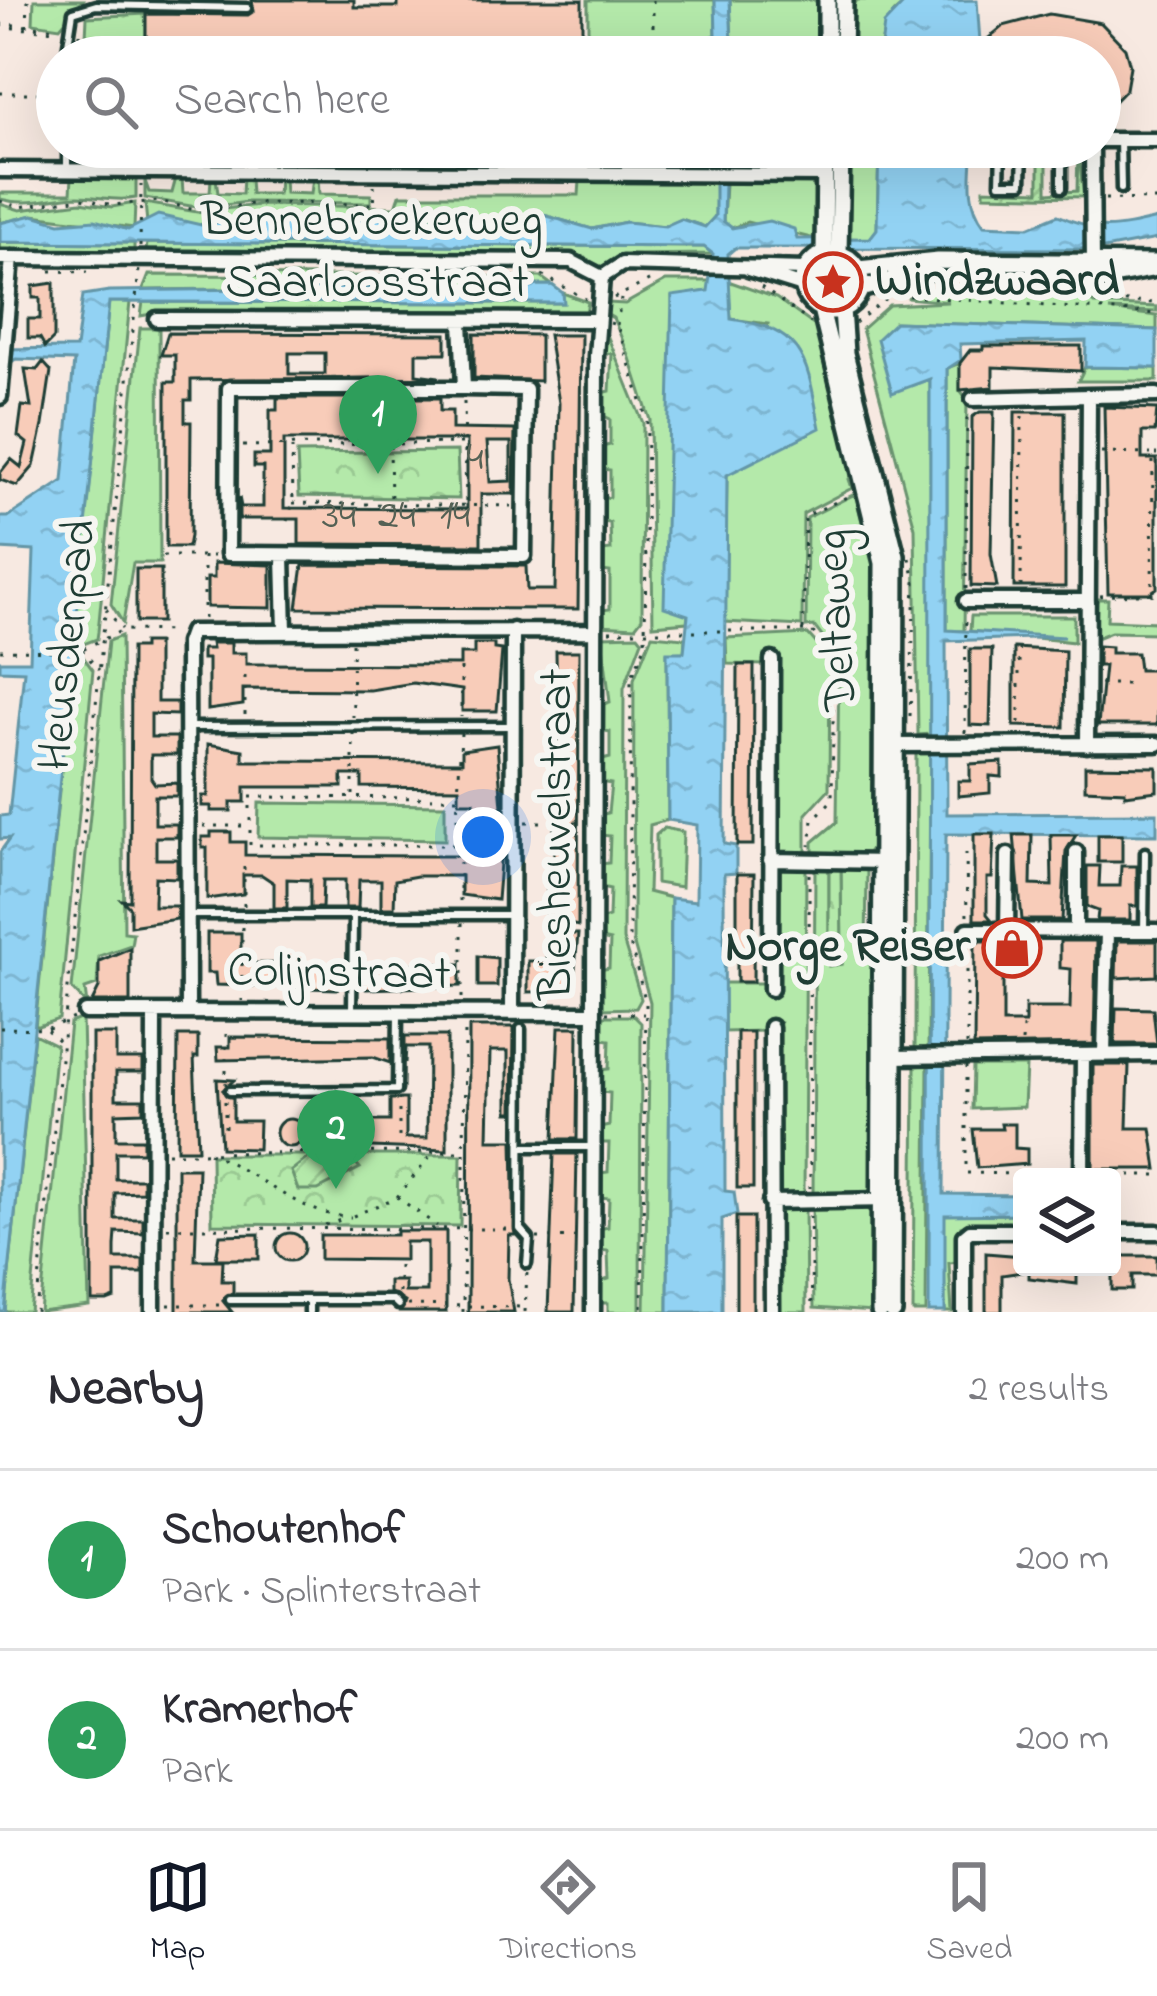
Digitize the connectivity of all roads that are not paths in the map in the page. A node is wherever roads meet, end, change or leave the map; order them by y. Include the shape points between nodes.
1 (827, 0) edge
2 (844, 0) edge
3 (247, 8) dead end
4 (67, 36) edge
5 (827, 36) edge
6 (843, 36) edge
7 (1121, 140) edge
8 (1157, 140) edge
9 (825, 168) edge
10 (839, 168) edge
11 (1000, 168) edge
12 (1022, 168) edge
13 (1062, 168) edge
14 (1092, 168) edge
15 (1120, 168) edge
16 (0, 170) edge
17 (67, 171) joint
18 (825, 175) junction
19 (1062, 188) dead end
20 (1120, 189) dead end
21 (832, 246) junction
22 (8, 261) edge
23 (947, 263) junction
24 (1157, 265) edge
25 (858, 269) junction
26 (1090, 273) junction
27 (602, 277) junction
28 (805, 277) junction
29 (860, 289) junction
30 (821, 309) junction
31 (842, 309) junction
32 (157, 319) dead end
33 (597, 320) junction
34 (461, 321) junction
35 (833, 327) junction
36 (464, 388) junction
37 (1157, 394) edge
38 (1089, 395) junction
39 (0, 397) edge
40 (974, 398) road end
41 (284, 557) junction
42 (966, 601) road end
43 (1088, 601) junction
44 (512, 630) junction
45 (285, 631) junction
46 (595, 631) junction
47 (772, 660) dead end
48 (513, 726) junction
49 (187, 727) junction
50 (1157, 744) edge
51 (890, 745) junction
52 (1087, 745) junction
53 (1076, 852) dead end
54 (1145, 852) dead end
55 (1008, 855) dead end
56 (770, 860) junction
57 (889, 862) junction
58 (189, 915) junction
59 (511, 915) junction
60 (353, 917) junction
61 (968, 930) road end
62 (1007, 930) junction
63 (1076, 931) junction
64 (1151, 931) edge
65 (1107, 932) junction
66 (771, 989) dead end
67 (188, 1008) junction
68 (352, 1010) junction
69 (398, 1011) junction
70 (85, 1012) road end
71 (512, 1012) junction
72 (593, 1013) junction
73 (154, 1014) junction
74 (771, 1027) dead end
75 (521, 1029) dead end
76 (1157, 1054) edge
77 (1104, 1055) junction
78 (1083, 1056) junction
79 (888, 1057) junction
80 (228, 1091) road end
81 (522, 1147) junction
82 (593, 1148) junction
83 (1082, 1168) edge
84 (887, 1200) junction
85 (770, 1202) junction
86 (1013, 1232) edge
87 (1121, 1232) edge
88 (1157, 1232) edge
89 (527, 1264) road end
90 (230, 1300) road end
91 (309, 1300) junction
92 (398, 1305) road end
93 (153, 1308) edge
94 (309, 1312) edge
95 (593, 1312) edge
96 (772, 1312) edge
97 (880, 1312) edge
98 (893, 1312) edge
99 (964, 1312) edge

1 - 5 street
2 - 6 street
3 - 4 lane via 96,4 73,12
7 - 8 street
9 - 18 street
10 - 21 street
11 - 12 lane via 1000,183 1022,184
13 - 19 lane
14 - 26 street
15 - 20 lane
16 - 17 street, Bennebroekerweg
17 - 18 street, Bennebroekerweg
18 - 21 street
21 - 25 street
21 - 28 street
22 - 27 street, Bennebroekerweg via 571,261
22 - 39 street
23 - 25 street
23 - 26 street
23 - 29 street
24 - 26 street
25 - 29 street
27 - 28 street, Bennebroekerweg via 622,264 705,262
27 - 33 street, Biesheuvelstraat
28 - 30 street
29 - 31 street
30 - 31 street
30 - 35 street, Deltaweg
31 - 35 street, Deltaweg
32 - 34 street, Saarloosstraat
33 - 34 street, Saarloosstraat
33 - 46 street, Biesheuvelstraat
34 - 36 street
35 - 51 street, Deltaweg via 883,563
35 - 51 street, Deltaweg via 896,556
36 - 41 street via 229,388 228,554
36 - 41 street via 526,389 524,556
37 - 38 street
38 - 40 street
38 - 43 street
41 - 45 street
42 - 43 street
43 - 52 street
44 - 45 street
44 - 46 street
44 - 48 street
45 - 49 street via 193,632
46 - 72 street, Biesheuvelstraat
47 - 56 street, Deltaweg
48 - 49 lane
48 - 59 street
49 - 58 street
50 - 52 street
51 - 52 street
51 - 57 street, Deltaweg
53 - 63 street
54 - 64 lane
55 - 62 street
56 - 57 street
56 - 66 street, Deltaweg
57 - 79 street, Deltaweg
58 - 60 lane
58 - 67 street
59 - 60 lane
59 - 71 street
60 - 68 lane
61 - 62 street
62 - 63 street
63 - 65 street
64 - 65 street
65 - 77 street
67 - 68 street, Colijnstraat
67 - 73 street, Colijnstraat
68 - 69 street, Colijnstraat
69 - 71 street, Colijnstraat
69 - 80 lane via 397,1090
70 - 73 street, Colijnstraat
71 - 72 street, Colijnstraat
72 - 82 street, Biesheuvelstraat
73 - 93 street
74 - 85 street
75 - 81 lane
76 - 77 street
77 - 78 street
78 - 79 street
78 - 83 street
79 - 84 street, Deltaweg
81 - 82 lane
81 - 89 lane
82 - 95 street, Biesheuvelstraat
84 - 85 street
84 - 97 street, Deltaweg
84 - 98 street, Deltaweg
85 - 96 street
86 - 99 street via 964,1236
87 - 88 street
90 - 91 lane
91 - 92 lane
91 - 94 lane

